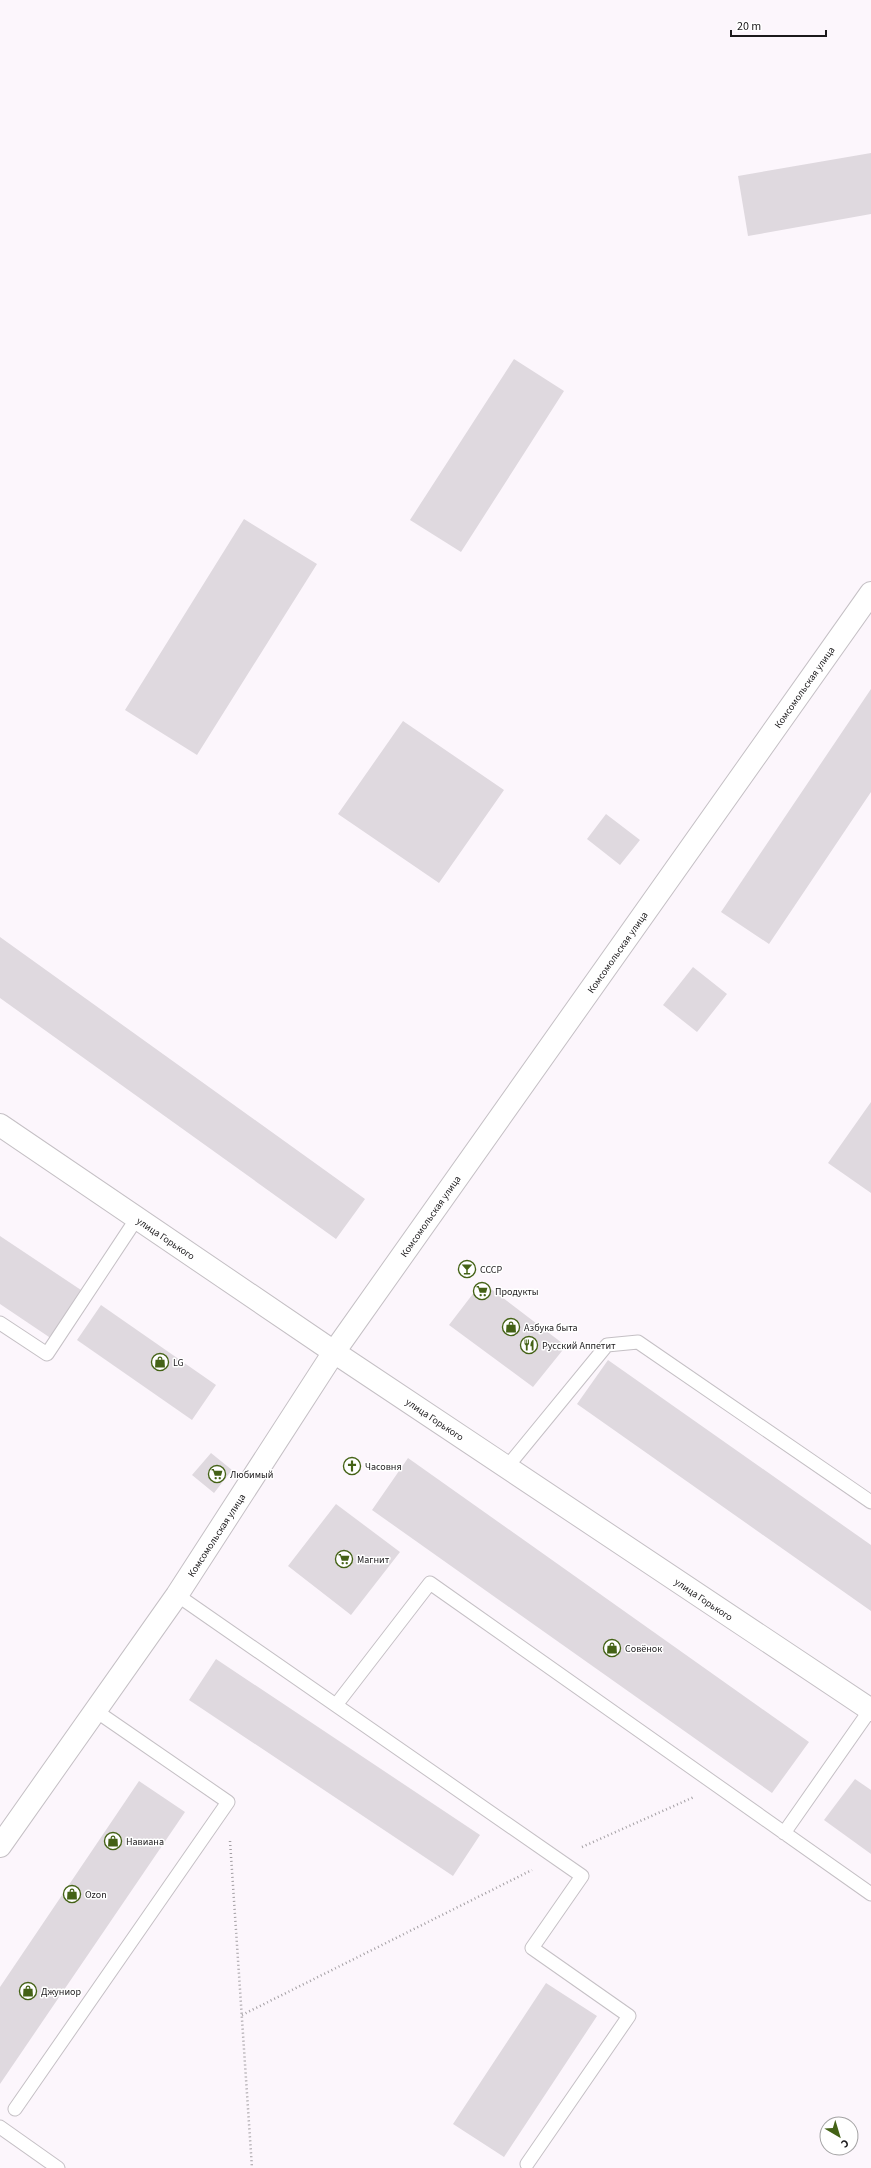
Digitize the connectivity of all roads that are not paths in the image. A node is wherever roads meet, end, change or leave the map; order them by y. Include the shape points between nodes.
1 (871, 593) edge
2 (0, 1125) edge
3 (137, 1218) junction
4 (0, 1323) edge
5 (334, 1352) junction
6 (507, 1467) junction
7 (871, 1502) edge
8 (177, 1595) junction
9 (336, 1705) junction
10 (871, 1710) edge
11 (96, 1711) junction
12 (784, 1833) junction
13 (0, 1846) edge
14 (871, 1894) edge
15 (15, 2109) dead end
16 (0, 2127) edge
17 (527, 2164) dead end
18 (58, 2168) edge

1 - 5 street, Комсомольская улица
2 - 3 street, улица Горького
3 - 4 lane via 47,1354
3 - 5 street, улица Горького
5 - 6 street, улица Горького
5 - 8 street, Комсомольская улица
6 - 7 lane via 607,1346 638,1342
6 - 10 street, улица Горького
8 - 9 lane
8 - 11 street, Комсомольская улица
9 - 12 lane via 430,1583
9 - 17 lane via 582,1876 532,1948 629,2016
10 - 12 lane
11 - 13 street, Комсомольская улица
11 - 15 lane via 228,1802
12 - 14 lane
16 - 18 lane

